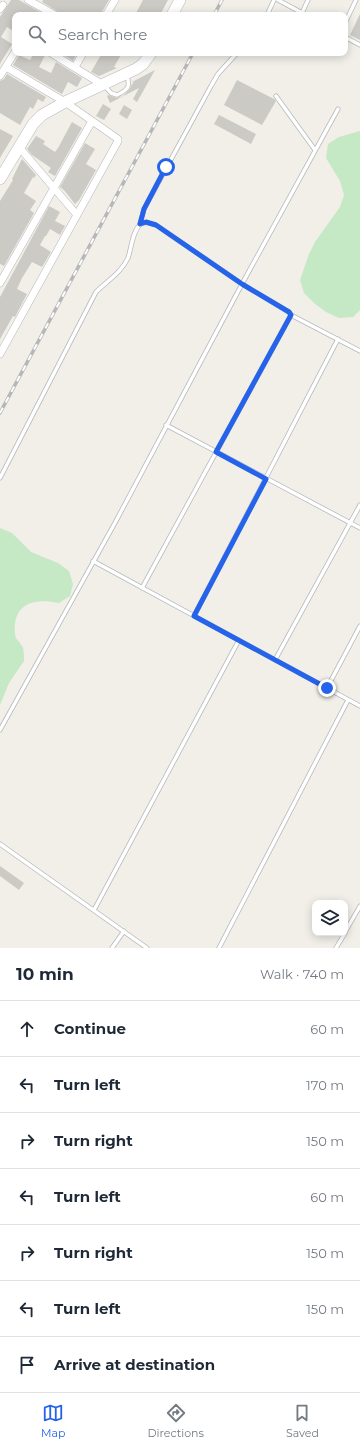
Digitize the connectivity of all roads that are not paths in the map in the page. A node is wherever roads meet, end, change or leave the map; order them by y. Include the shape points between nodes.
1 (28, 0) edge
2 (114, 0) edge
3 (180, 0) edge
4 (274, 0) edge
5 (278, 0) edge
6 (308, 0) edge
7 (356, 0) edge
8 (50, 12) edge
9 (108, 12) edge
10 (174, 12) edge
11 (268, 12) edge
12 (300, 12) edge
13 (302, 12) edge
14 (348, 17) edge
15 (348, 38) edge
16 (360, 45) edge
17 (13, 56) edge
18 (56, 56) edge
19 (81, 56) edge
20 (149, 56) edge
21 (234, 56) edge
22 (6, 67) junction
23 (75, 67) junction
24 (0, 76) edge
25 (103, 85) junction
26 (276, 96) dead end
27 (65, 102) junction
28 (338, 109) dead end
29 (92, 121) junction
30 (19, 147) junction
31 (315, 150) junction
32 (0, 179) edge
33 (54, 188) junction
34 (77, 215) junction
35 (140, 224) junction
36 (0, 283) edge
37 (242, 284) junction
38 (291, 315) junction
39 (338, 339) junction
40 (360, 351) edge
41 (0, 354) edge
42 (166, 426) junction
43 (216, 452) junction
44 (0, 478) edge
45 (266, 479) junction
46 (360, 505) edge
47 (350, 523) junction
48 (360, 528) edge
49 (93, 561) junction
50 (142, 588) junction
51 (194, 616) junction
52 (360, 626) edge
53 (239, 640) junction
54 (275, 660) junction
55 (327, 688) junction
56 (348, 700) junction
57 (360, 706) edge
58 (0, 730) edge
59 (0, 844) edge
60 (360, 906) edge
61 (94, 910) junction
62 (348, 928) edge
63 (124, 931) junction
64 (343, 936) edge
65 (112, 948) edge
66 (147, 948) edge
67 (219, 948) edge
68 (336, 948) edge

1 - 8 street
2 - 9 street
3 - 10 main road
4 - 11 lane
5 - 12 lane
6 - 13 lane
7 - 14 lane
15 - 16 lane
17 - 22 street
18 - 23 street
19 - 23 street
20 - 25 main road via 143,64
21 - 35 lane via 211,86 144,209
22 - 24 street
22 - 27 street
23 - 25 street
25 - 27 main road
26 - 31 lane
27 - 29 street
27 - 30 main road via 38,118
28 - 31 lane
29 - 33 street
29 - 34 street via 118,141
30 - 32 main road
30 - 33 street
31 - 37 lane
33 - 34 street
33 - 36 street
34 - 41 street
35 - 37 lane via 146,222 156,225
35 - 44 lane via 128,258 115,276 96,292
37 - 38 lane
37 - 42 lane
38 - 39 lane
38 - 43 lane
39 - 40 lane
39 - 45 lane
42 - 43 lane
42 - 49 lane
43 - 45 lane
43 - 50 lane
45 - 47 lane
45 - 51 lane
46 - 47 lane
47 - 48 lane
47 - 54 lane
49 - 50 lane
49 - 58 lane
50 - 51 lane
51 - 53 lane
52 - 55 lane
53 - 54 lane
53 - 61 lane
54 - 55 lane
55 - 56 lane
56 - 57 lane
56 - 67 lane
59 - 61 lane
60 - 62 lane
61 - 63 lane
63 - 65 lane
63 - 66 lane
64 - 68 lane

